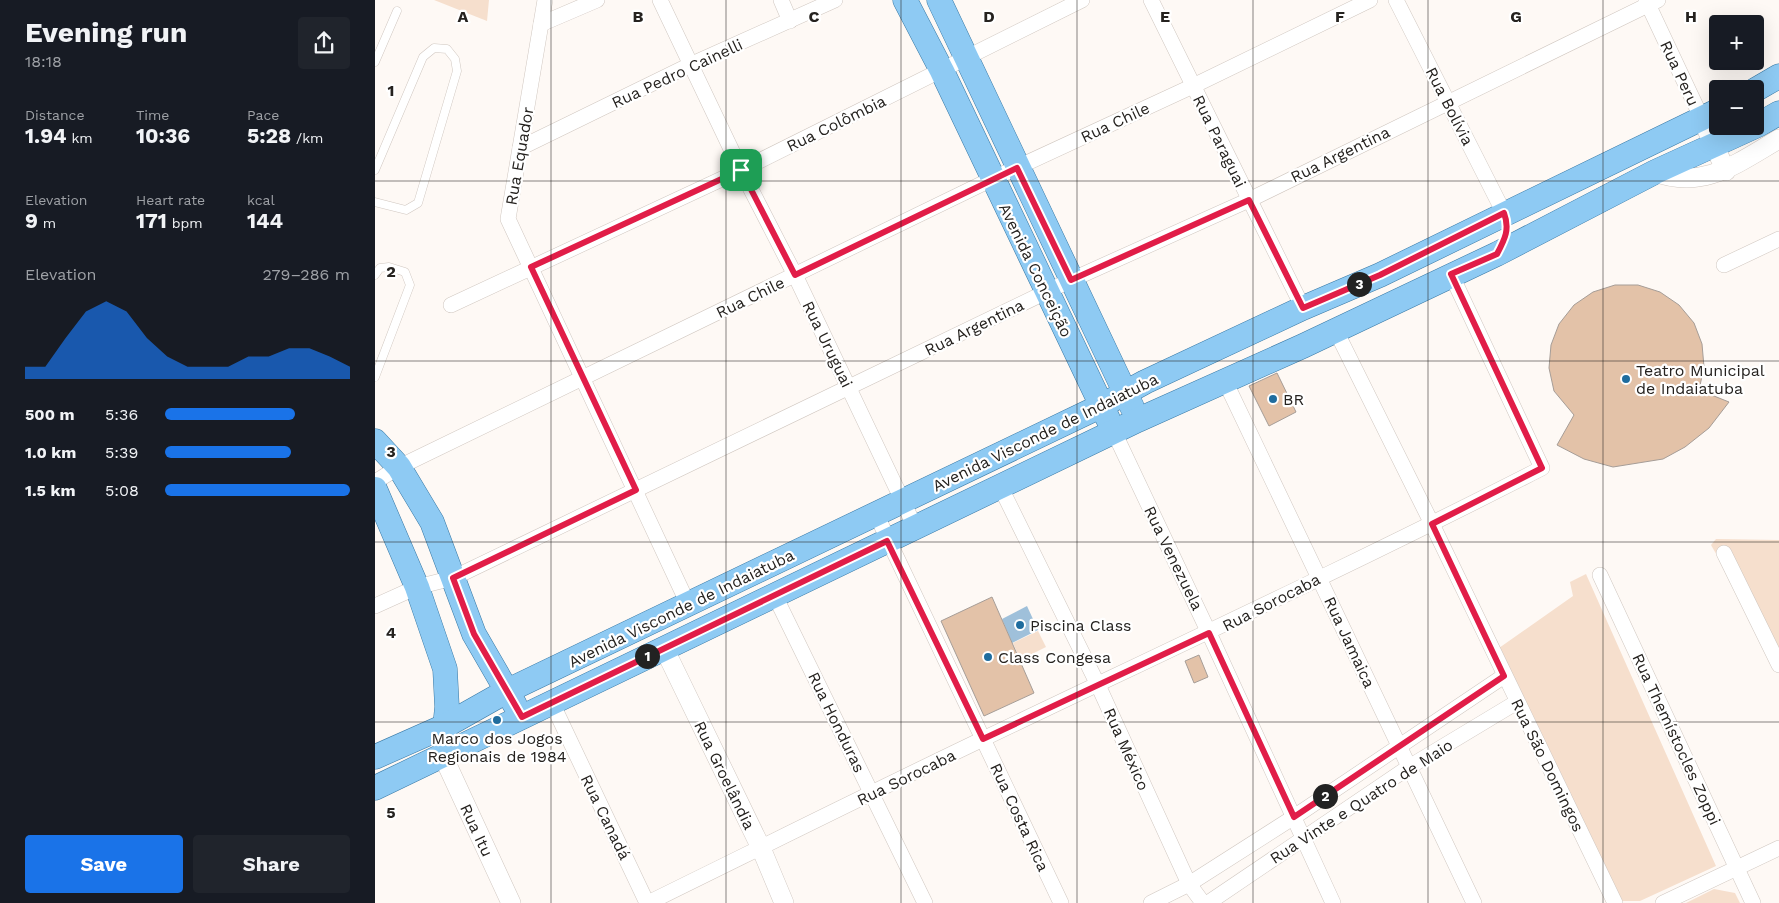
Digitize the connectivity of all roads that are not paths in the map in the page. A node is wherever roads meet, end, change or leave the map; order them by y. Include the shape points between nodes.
1 (545, 0) edge
2 (597, 0) edge
3 (660, 0) edge
4 (781, 0) edge
5 (835, 0) edge
6 (905, 0) edge
7 (939, 0) edge
8 (1082, 0) edge
9 (1151, 0) edge
10 (1370, 0) edge
11 (1396, 0) edge
12 (1651, 2) edge
13 (397, 11) dead end
14 (790, 21) junction
15 (541, 24) junction
16 (966, 57) junction
17 (375, 62) edge
18 (691, 64) junction
19 (942, 71) junction
20 (1779, 76) edge
21 (1764, 85) edge
22 (1193, 86) junction
23 (1448, 102) junction
24 (1709, 113) edge
25 (1779, 113) edge
26 (1709, 115) edge
27 (1713, 135) edge
28 (1779, 140) edge
29 (1714, 146) junction
30 (520, 148) junction
31 (1017, 168) junction
32 (375, 170) edge
33 (741, 170) junction
34 (1726, 171) junction
35 (1655, 172) junction
36 (992, 178) junction
37 (1249, 200) junction
38 (375, 202) edge
39 (1504, 213) junction
40 (1779, 239) edge
41 (1497, 254) junction
42 (1724, 266) dead end
43 (531, 267) junction
44 (1451, 274) junction
45 (375, 275) edge
46 (795, 275) junction
47 (1380, 275) junction
48 (1071, 280) junction
49 (1047, 293) junction
50 (451, 305) dead end
51 (1303, 308) junction
52 (1336, 331) junction
53 (375, 377) edge
54 (583, 378) junction
55 (1225, 381) junction
56 (849, 387) junction
57 (1125, 393) junction
58 (1103, 405) junction
59 (1138, 420) junction
60 (1114, 432) junction
61 (375, 441) edge
62 (399, 467) junction
63 (375, 482) edge
64 (1001, 486) junction
65 (375, 489) edge
66 (636, 490) junction
67 (903, 501) junction
68 (876, 514) junction
69 (1432, 524) junction
70 (915, 527) junction
71 (887, 541) junction
72 (1723, 553) dead end
73 (1600, 574) dead end
74 (1320, 577) junction
75 (453, 578) junction
76 (417, 587) junction
77 (774, 594) junction
78 (688, 604) junction
79 (375, 606) edge
80 (1209, 633) junction
81 (664, 648) junction
82 (1779, 665) edge
83 (1504, 676) junction
84 (1098, 685) junction
85 (507, 691) junction
86 (1517, 702) junction
87 (552, 703) junction
88 (522, 717) junction
89 (445, 726) junction
90 (983, 739) junction
91 (1399, 746) junction
92 (443, 756) junction
93 (375, 757) edge
94 (1409, 767) junction
95 (375, 788) edge
96 (872, 794) junction
97 (1294, 817) junction
98 (1303, 838) junction
99 (761, 848) junction
100 (1779, 848) edge
101 (1737, 868) junction
102 (1189, 884) junction
103 (511, 903) edge
104 (648, 903) edge
105 (784, 903) edge
106 (925, 903) edge
107 (1061, 903) edge
108 (1151, 903) edge
109 (1203, 903) edge
110 (1208, 903) edge
111 (1333, 903) edge
112 (1474, 903) edge
113 (1615, 903) edge
114 (1663, 903) edge
115 (1753, 903) edge

1 - 15 street, Rua Equador
2 - 15 street
3 - 18 street, Rua Uruguai
4 - 14 street
5 - 14 street, Rua Pedro Cainelli
6 - 19 main road, Avenida Conceição
7 - 16 main road, Avenida Conceição
8 - 16 street, Rua Colômbia
9 - 22 street, Rua Paraguai
10 - 22 street, Rua Chile
11 - 23 street, Rua Bolívia
12 - 23 street, Rua Argentina
12 - 24 street, Rua Peru
13 - 17 lane
14 - 18 street, Rua Pedro Cainelli
15 - 30 street, Rua Equador
16 - 19 street, Rua Colômbia
16 - 31 main road, Avenida Conceição
18 - 30 street, Rua Pedro Cainelli
18 - 33 street, Rua Uruguai
19 - 33 street, Rua Colômbia
19 - 36 main road, Avenida Conceição
20 - 21 main road
22 - 31 street, Rua Chile
22 - 37 street, Rua Paraguai
23 - 37 street, Rua Argentina
23 - 39 street, Rua Bolívia
25 - 29 main road, Avenida Visconde de Indaiatuba
26 - 39 main road, Avenida Visconde de Indaiatuba
27 - 29 street, Rua Peru
28 - 34 street
29 - 34 street, Rua Peru
29 - 35 main road, Avenida Visconde de Indaiatuba
30 - 43 street, Rua Equador via 509,219
31 - 36 street, Rua Chile
31 - 48 main road, Avenida Conceição
32 - 38 lane via 423,57 433,48 447,49 455,59 457,71 418,203 406,210
33 - 43 street, Rua Colômbia
33 - 46 street, Rua Uruguai
34 - 35 street via 1693,178 1669,177
35 - 41 main road, Avenida Visconde de Indaiatuba
36 - 46 street, Rua Chile
36 - 49 main road, Avenida Conceição
37 - 48 street, Rua Argentina
37 - 51 street, Rua Paraguai
39 - 41 main road via 1508,222 1507,232
39 - 47 main road, Avenida Visconde de Indaiatuba
40 - 42 street
41 - 44 main road, Avenida Visconde de Indaiatuba
43 - 50 street, Rua Colômbia
43 - 54 street, Rua Equador
44 - 52 main road, Avenida Visconde de Indaiatuba
44 - 69 street, Rua Sorocaba via 1542,468
45 - 53 lane via 380,268 389,267 405,272 410,285
46 - 54 street, Rua Chile
46 - 56 street, Rua Uruguai
47 - 51 main road, Avenida Visconde de Indaiatuba
47 - 52 main road via 1346,309
48 - 49 street, Rua Argentina
48 - 57 main road, Avenida Conceição
49 - 56 street, Rua Argentina
49 - 58 main road, Avenida Conceição
51 - 57 main road, Avenida Visconde de Indaiatuba
52 - 55 main road, Avenida Visconde de Indaiatuba
52 - 69 street, Rua São Domingos
54 - 62 street, Rua Chile
54 - 66 street, Rua Equador
55 - 59 main road, Avenida Visconde de Indaiatuba
55 - 74 street, Rua Jamaica
56 - 66 street, Rua Argentina
56 - 67 street, Rua Uruguai
57 - 58 main road, Avenida Visconde de Indaiatuba
57 - 59 main road, Avenida Conceição
58 - 60 main road, Avenida Conceição
58 - 67 main road, Avenida Visconde de Indaiatuba
59 - 60 main road, Avenida Visconde de Indaiatuba
60 - 64 main road, Avenida Visconde de Indaiatuba
60 - 80 street, Rua Venezuela
61 - 62 main road
62 - 63 street, Rua Chile
62 - 75 main road via 432,522
64 - 70 main road, Avenida Visconde de Indaiatuba
64 - 84 street, Rua México
65 - 76 main road
66 - 75 street, Rua Argentina
66 - 78 street, Rua Equador
67 - 68 main road, Avenida Visconde de Indaiatuba
67 - 70 street, Rua Uruguai
68 - 71 street, Rua Costa Rica
68 - 78 main road, Avenida Visconde de Indaiatuba
69 - 74 street, Rua Sorocaba
69 - 83 street, Rua São Domingos
70 - 71 main road, Avenida Visconde de Indaiatuba
71 - 77 main road, Avenida Visconde de Indaiatuba
71 - 90 street, Rua Costa Rica
72 - 82 street
73 - 101 street, Rua Themístocles Zoppi
74 - 80 street, Rua Sorocaba
74 - 91 street, Rua Jamaica
75 - 76 street, Rua Argentina
75 - 85 main road via 474,634
76 - 79 street, Rua Argentina
76 - 89 main road via 445,668
77 - 81 main road, Avenida Visconde de Indaiatuba
77 - 96 street, Rua Honduras
78 - 85 main road, Avenida Visconde de Indaiatuba
80 - 84 street, Rua Sorocaba
80 - 97 street, Rua Venezuela
81 - 87 main road, Avenida Visconde de Indaiatuba
81 - 99 street, Rua Groelândia
83 - 86 street, Rua São Domingos
83 - 91 street, Rua Vinte e Quatro de Maio
84 - 90 street, Rua Sorocaba
84 - 102 street, Rua México
85 - 88 main road
85 - 89 main road, Avenida Visconde de Indaiatuba
86 - 94 street, Rua Vinte e Quatro de Maio
86 - 113 street, Rua São Domingos
87 - 88 main road, Avenida Visconde de Indaiatuba
87 - 104 street, Rua Canadá
88 - 92 main road, Avenida Visconde de Indaiatuba
89 - 92 main road
89 - 93 main road, Avenida Visconde de Indaiatuba
90 - 96 street, Rua Sorocaba
90 - 107 street, Rua Costa Rica
91 - 94 street, Rua Jamaica
91 - 97 street, Rua Vinte e Quatro de Maio
92 - 95 main road, Avenida Visconde de Indaiatuba
92 - 103 street, Rua Itu
94 - 98 street, Rua Vinte e Quatro de Maio
94 - 112 street, Rua Jamaica
96 - 99 street, Rua Sorocaba
96 - 106 street, Rua Honduras
97 - 98 street, Rua Venezuela
97 - 102 street, Rua Vinte e Quatro de Maio
98 - 110 street, Rua Vinte e Quatro de Maio
98 - 111 street, Rua Venezuela
99 - 104 street, Rua Sorocaba
99 - 105 street, Rua Groelândia
100 - 101 street
101 - 114 street
101 - 115 street, Rua Themístocles Zoppi
102 - 108 street, Rua Vinte e Quatro de Maio
102 - 109 street, Rua México

